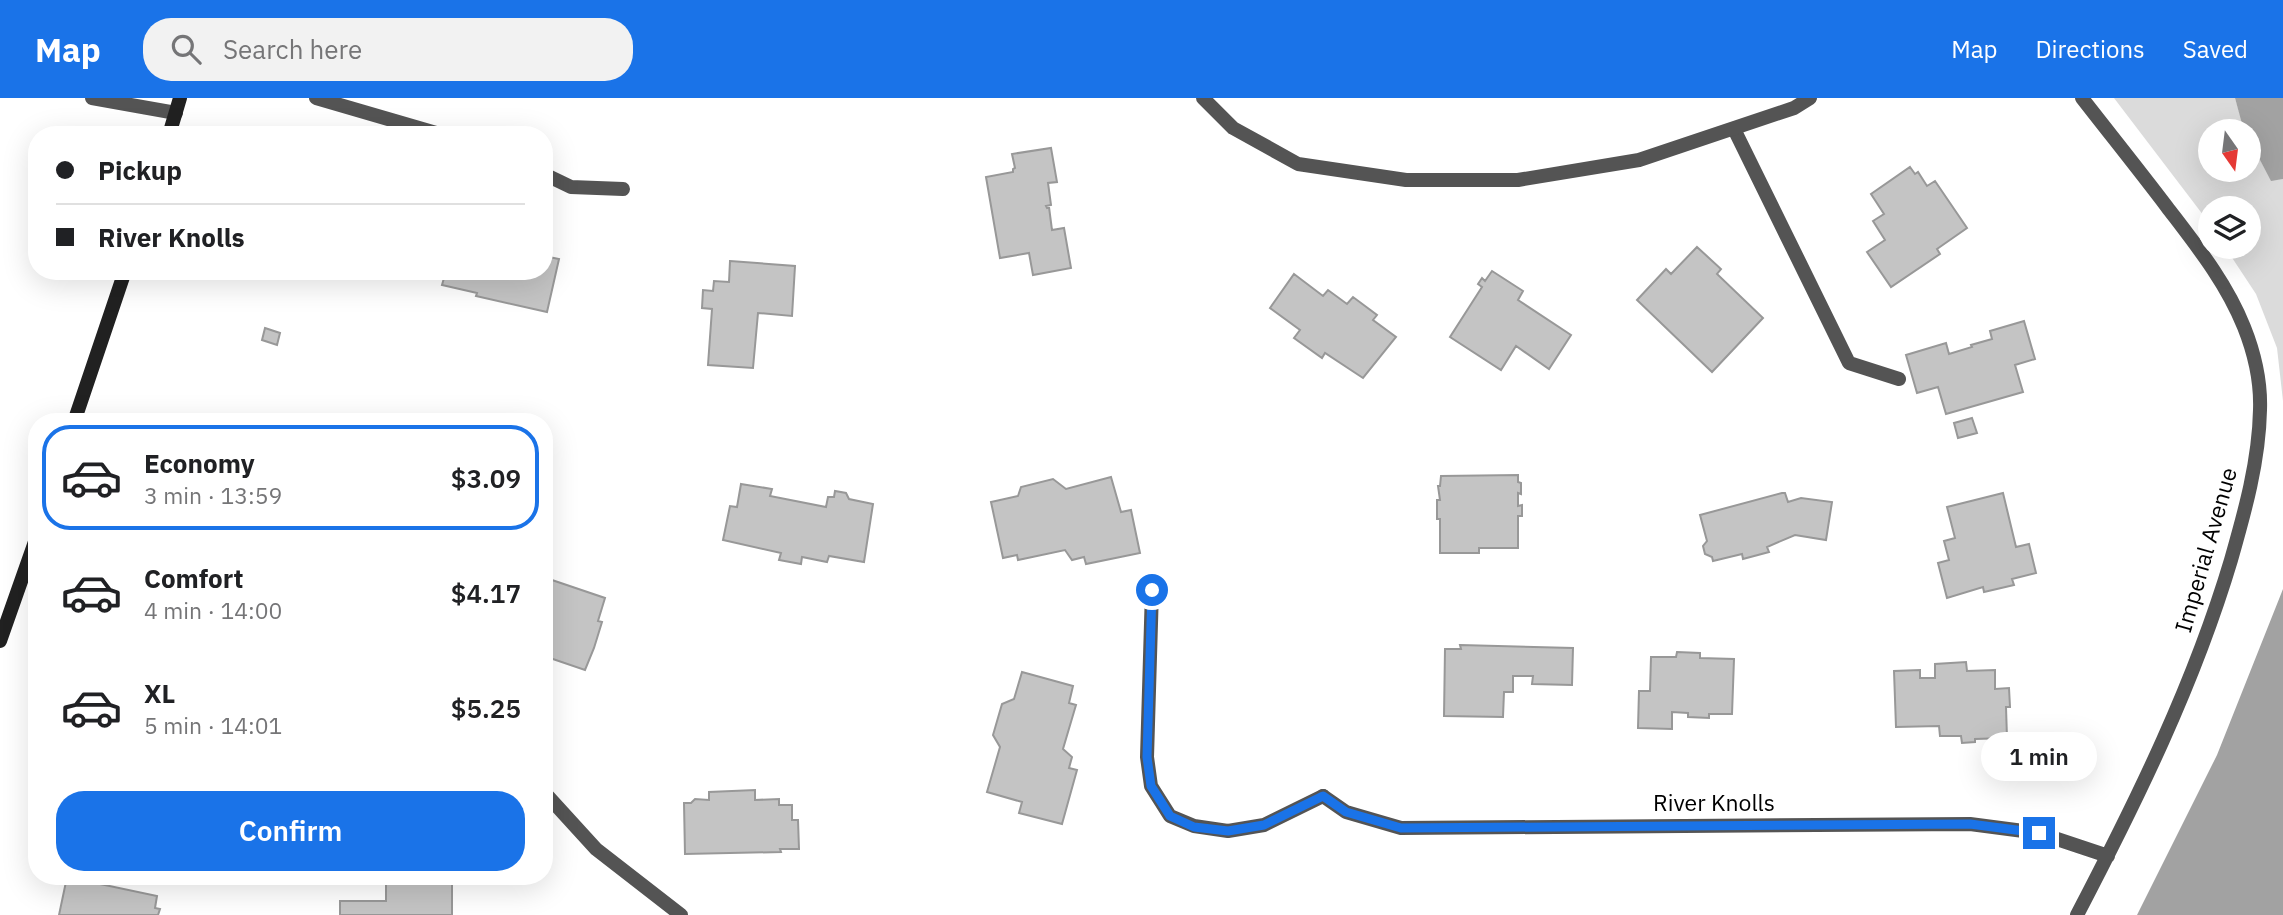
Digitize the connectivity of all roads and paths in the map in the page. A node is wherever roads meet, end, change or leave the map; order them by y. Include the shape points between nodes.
1 (92, 98) edge
2 (180, 98) edge
3 (316, 98) edge
4 (1203, 98) edge
5 (1810, 98) edge
6 (2082, 98) edge
7 (176, 113) junction
8 (172, 126) edge
9 (412, 126) edge
10 (1734, 129) junction
11 (553, 178) edge
12 (622, 189) dead end
13 (122, 280) edge
14 (1899, 379) dead end
15 (77, 413) edge
16 (28, 578) edge
17 (1152, 590) dead end
18 (0, 639) edge
19 (553, 802) edge
20 (2108, 856) junction
21 (681, 915) edge
22 (2077, 915) edge

1 - 7 street
2 - 7 main road
3 - 9 street
4 - 10 street via 1233,128 1298,164 1406,180 1518,180 1639,160
5 - 10 street
6 - 20 street, Imperial Avenue via 2224,285 2244,326 2259,384 2260,408 2245,512 2220,597 2168,729
7 - 8 main road
10 - 14 street via 1849,363
11 - 12 street via 571,187
13 - 15 main road
16 - 18 main road
17 - 20 street, River Knolls via 1147,757 1151,786 1170,816 1194,827 1228,831 1264,825 1323,796 1346,812 1401,828 1970,824 2039,833
19 - 21 street via 596,849
20 - 22 street, Imperial Avenue

